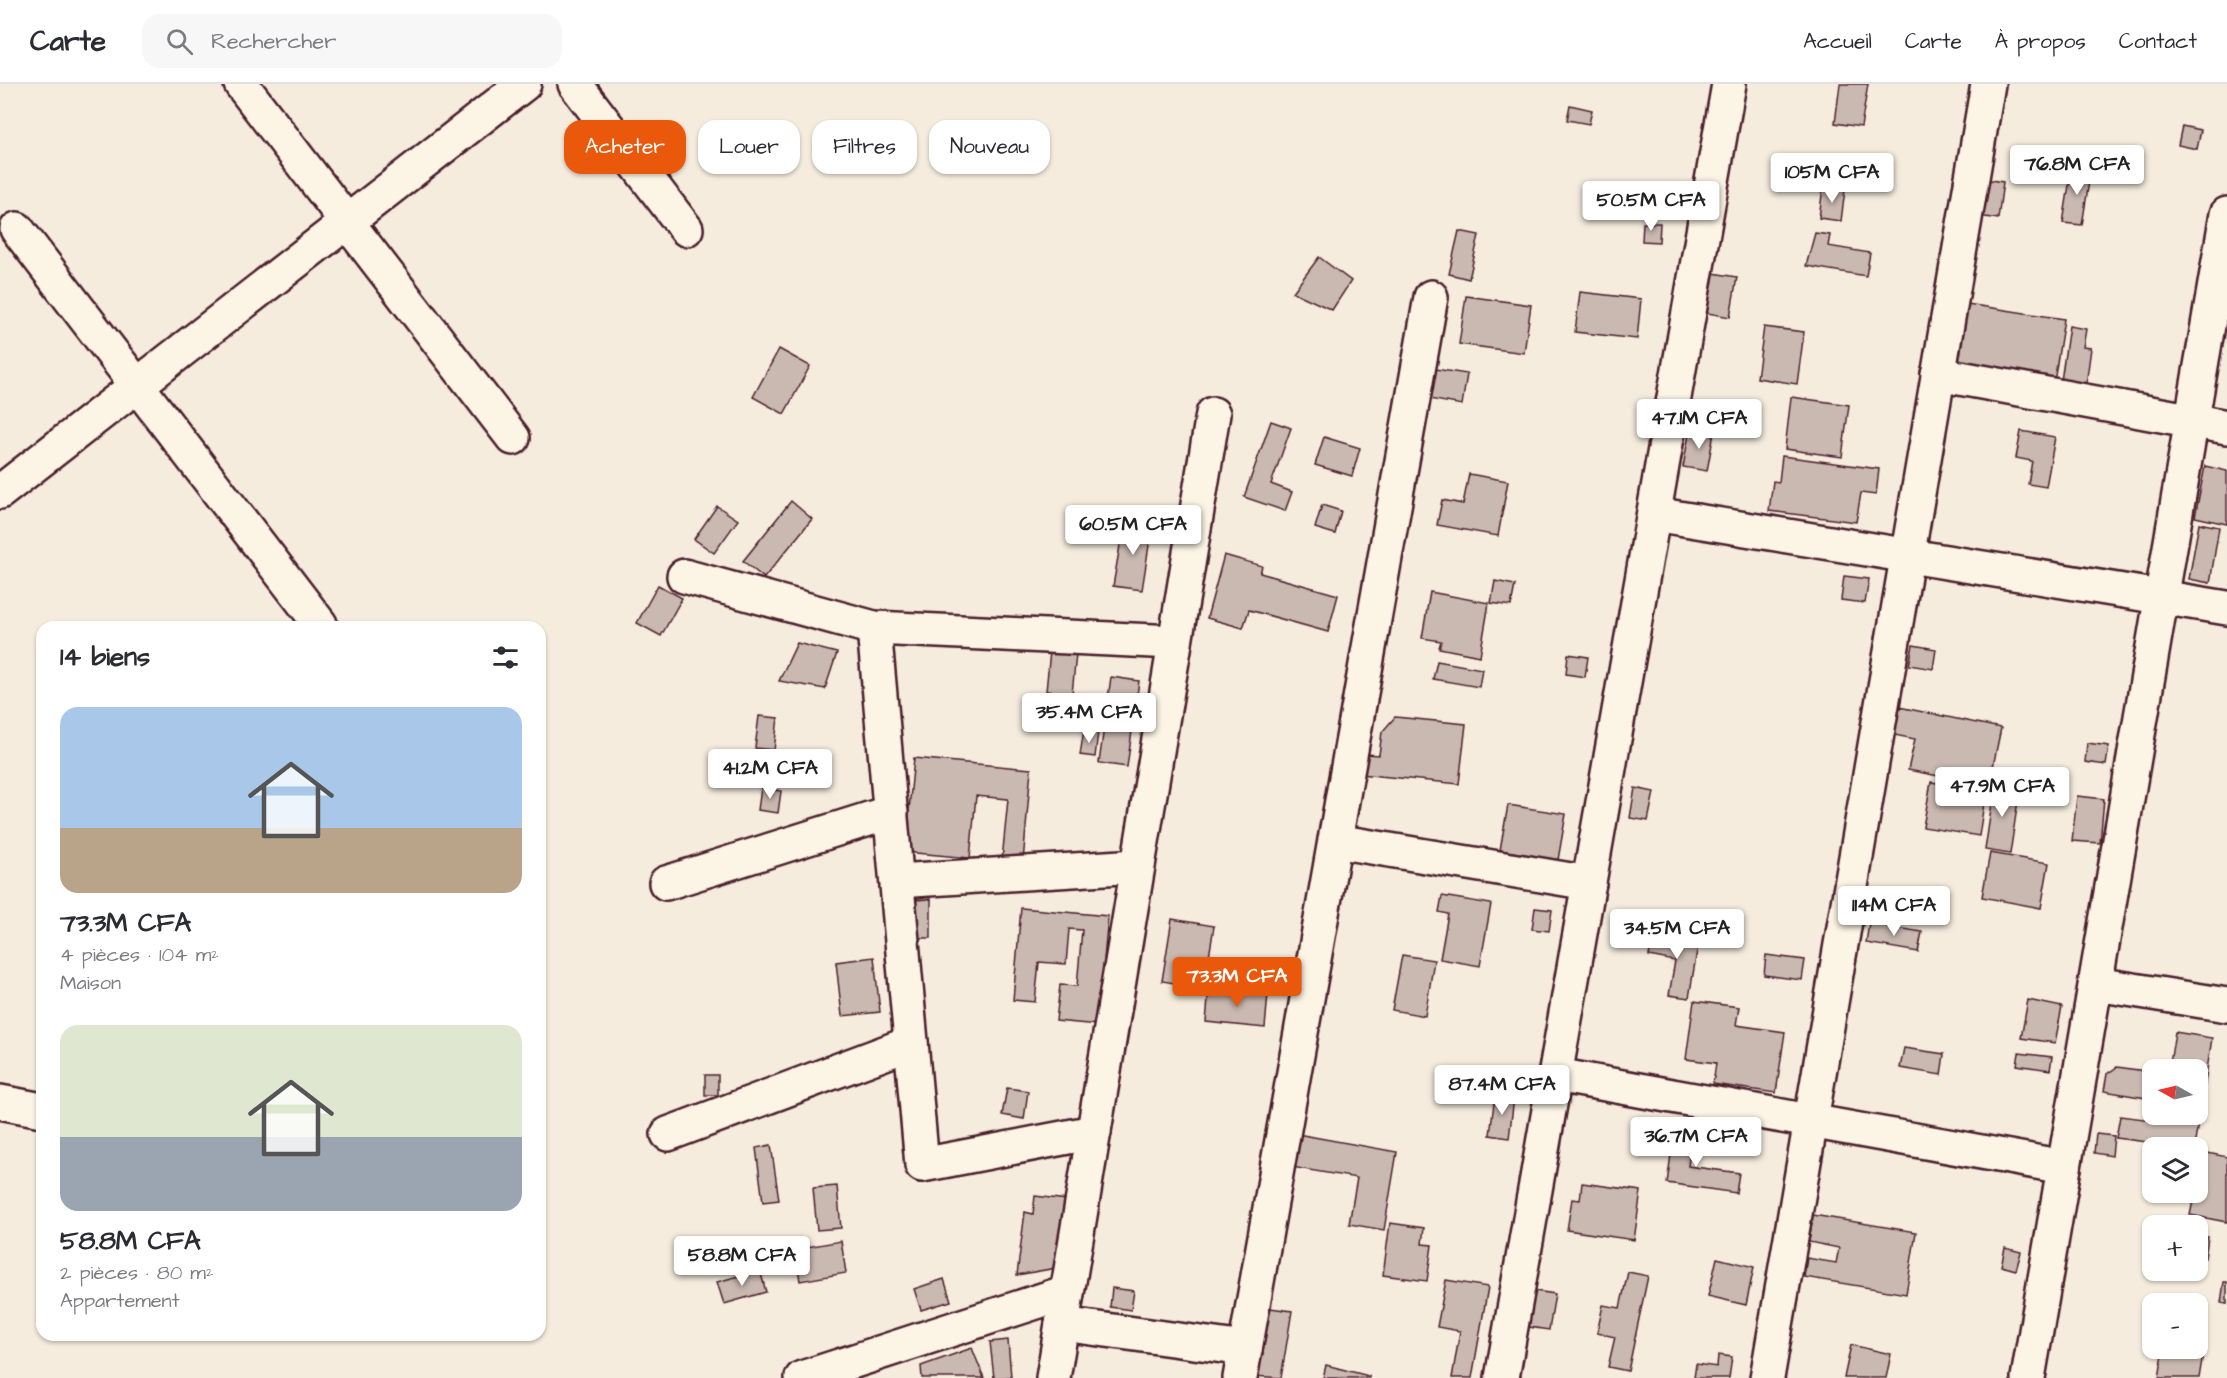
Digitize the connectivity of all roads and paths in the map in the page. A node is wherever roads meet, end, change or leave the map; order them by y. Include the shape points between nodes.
1 (241, 84) edge
2 (524, 84) edge
3 (575, 84) edge
4 (1729, 84) edge
5 (1988, 84) edge
6 (2227, 214) edge
7 (347, 222) junction
8 (17, 229) dead end
9 (686, 229) dead end
10 (1431, 297) dead end
11 (1938, 374) junction
12 (137, 386) junction
13 (1213, 414) dead end
14 (2192, 421) junction
15 (2227, 427) edge
16 (513, 438) dead end
17 (0, 492) edge
18 (1654, 514) junction
19 (1908, 556) junction
20 (684, 576) dead end
21 (2162, 597) junction
22 (2227, 608) edge
23 (318, 621) edge
24 (874, 628) junction
25 (1175, 642) junction
26 (891, 812) junction
27 (1335, 841) junction
28 (1138, 866) junction
29 (897, 881) junction
30 (1589, 883) junction
31 (666, 884) dead end
32 (2096, 984) junction
33 (2227, 1005) edge
34 (911, 1042) junction
35 (1556, 1075) junction
36 (0, 1102) edge
37 (36, 1109) edge
38 (1811, 1122) junction
39 (1094, 1132) junction
40 (668, 1134) dead end
41 (2064, 1167) junction
42 (1067, 1292) junction
43 (1062, 1324) junction
44 (1242, 1364) edge
45 (802, 1378) edge
46 (1053, 1378) edge
47 (1502, 1378) edge
48 (1767, 1378) edge
49 (2028, 1378) edge

1 - 7 street
2 - 7 street
3 - 9 street
4 - 18 street
5 - 11 street
6 - 14 street
7 - 12 street
7 - 16 street
8 - 12 street
10 - 27 street
11 - 14 street
11 - 19 street
12 - 17 street
12 - 23 street
13 - 25 street
14 - 15 street
14 - 21 street
18 - 19 street
18 - 30 street
19 - 21 street
19 - 38 street
20 - 24 street
21 - 22 street
21 - 32 street
24 - 25 street
24 - 26 street
25 - 28 street
26 - 29 street
26 - 31 street
27 - 30 street
27 - 44 street
28 - 29 street
28 - 39 street
29 - 34 street
30 - 35 street
32 - 33 street
32 - 41 street
34 - 39 street via 922,1165
34 - 40 street
35 - 38 street
35 - 47 street
36 - 37 street
38 - 41 street
38 - 48 street
39 - 42 street
41 - 49 street
42 - 43 street
42 - 45 street
43 - 44 street
43 - 46 street

